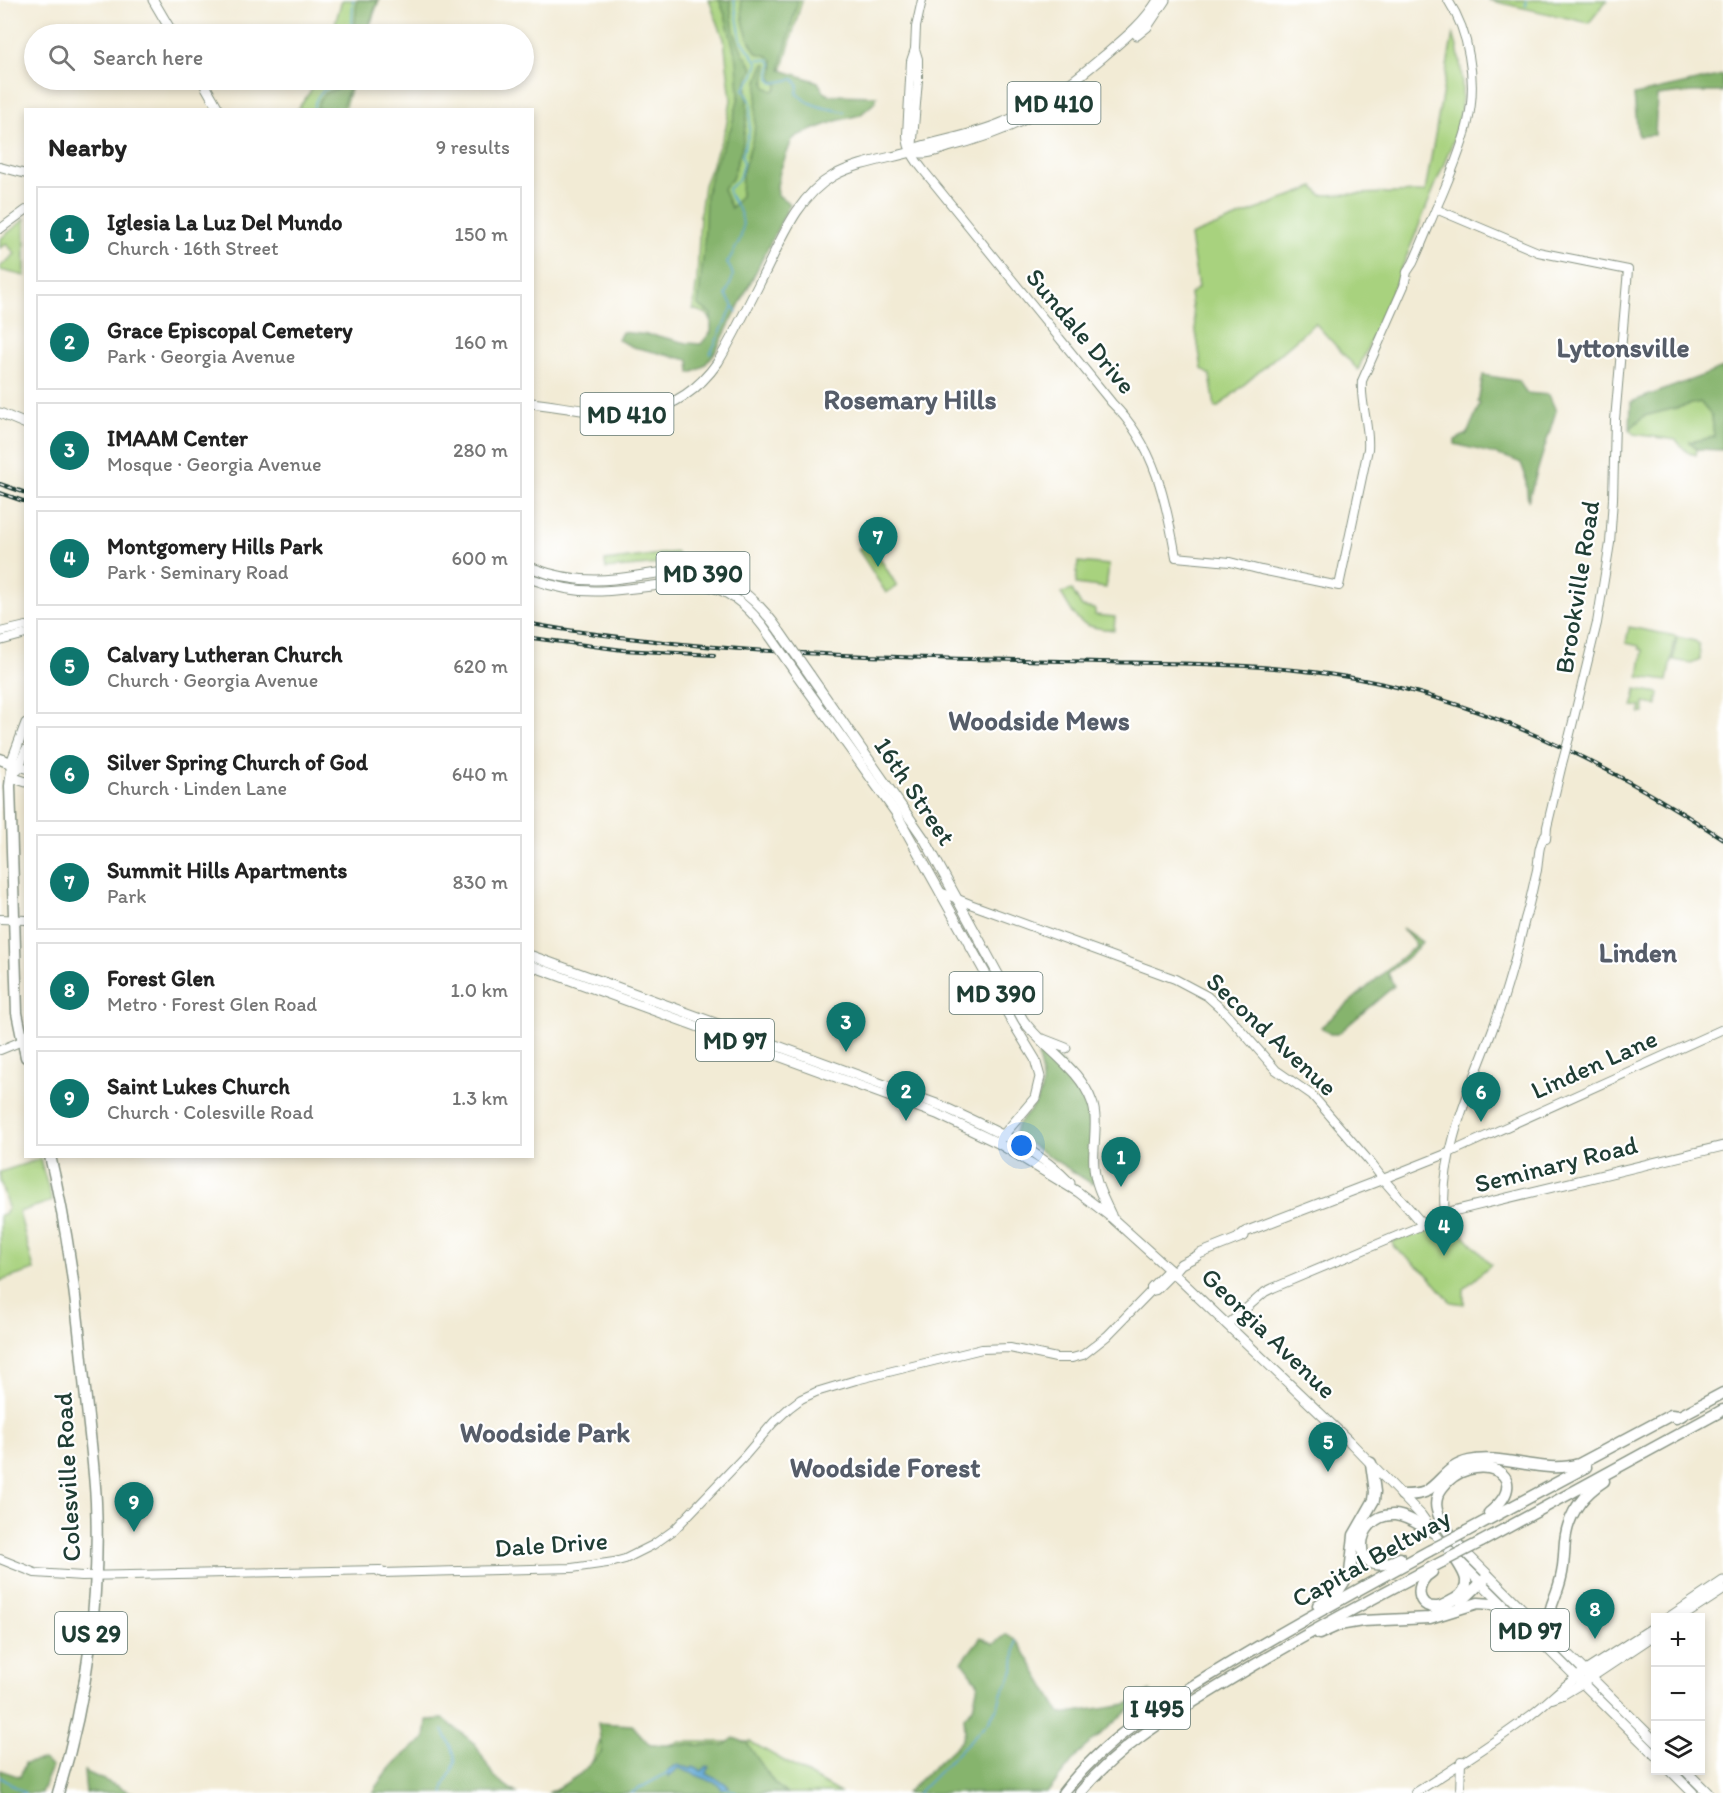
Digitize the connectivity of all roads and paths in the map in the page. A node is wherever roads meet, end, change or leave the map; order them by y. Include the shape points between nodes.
1 (153, 0) edge
2 (160, 0) edge
3 (922, 0) edge
4 (1158, 0) edge
5 (1165, 0) edge
6 (1448, 0) edge
7 (167, 24) edge
8 (173, 24) edge
9 (208, 90) edge
10 (218, 108) edge
11 (912, 152) junction
12 (0, 167) edge
13 (24, 173) edge
14 (1442, 194) junction
15 (1436, 209) junction
16 (24, 211) edge
17 (1450, 215) junction
18 (1430, 222) junction
19 (0, 229) edge
20 (1611, 267) junction
21 (1626, 288) junction
22 (534, 403) edge
23 (0, 412) edge
24 (24, 423) edge
25 (534, 569) edge
26 (710, 576) junction
27 (534, 580) edge
28 (604, 580) junction
29 (651, 585) junction
30 (24, 626) edge
31 (0, 632) edge
32 (775, 634) junction
33 (24, 635) edge
34 (0, 641) edge
35 (24, 730) edge
36 (24, 752) edge
37 (14, 764) edge
38 (0, 773) edge
39 (11, 777) junction
40 (24, 781) edge
41 (940, 892) junction
42 (956, 899) junction
43 (0, 919) edge
44 (20, 920) edge
45 (534, 958) edge
46 (534, 967) edge
47 (1723, 1029) edge
48 (1036, 1036) junction
49 (24, 1040) edge
50 (1066, 1048) dead end
51 (0, 1050) edge
52 (1000, 1139) junction
53 (1723, 1146) edge
54 (1451, 1152) junction
55 (50, 1158) edge
56 (1383, 1179) junction
57 (1444, 1214) junction
58 (1112, 1218) junction
59 (1423, 1225) junction
60 (1171, 1271) junction
61 (1227, 1326) junction
62 (1723, 1393) edge
63 (1723, 1410) edge
64 (1680, 1416) junction
65 (1659, 1443) junction
66 (1371, 1463) junction
67 (1402, 1495) junction
68 (1421, 1515) junction
69 (1467, 1531) junction
70 (1433, 1532) junction
71 (1456, 1550) junction
72 (1429, 1551) junction
73 (0, 1559) edge
74 (1442, 1562) junction
75 (94, 1576) junction
76 (1485, 1580) junction
77 (1723, 1581) edge
78 (1723, 1590) edge
79 (1511, 1611) junction
80 (1674, 1613) edge
81 (1686, 1613) edge
82 (1437, 1616) junction
83 (1651, 1629) edge
84 (1651, 1637) edge
85 (1267, 1641) junction
86 (1557, 1645) junction
87 (1233, 1677) junction
88 (1583, 1677) junction
89 (1651, 1738) edge
90 (1651, 1751) edge
91 (1461, 1761) junction
92 (1675, 1775) edge
93 (1690, 1775) edge
94 (57, 1793) edge
95 (1063, 1793) edge
96 (1080, 1793) edge
97 (1415, 1793) edge
98 (1460, 1793) edge
99 (1693, 1793) edge
100 (1708, 1793) edge

1 - 7 main road
2 - 8 main road
3 - 11 street via 911,61 907,142
4 - 11 main road, MD 410 via 1134,30 1051,97 1002,123
5 - 11 main road, MD 410 via 1147,27 1050,105 970,142 921,154
6 - 14 street via 1467,43 1473,89 1461,150
9 - 10 main road
11 - 18 street, Sundale Drive via 1142,441 1165,499 1176,557 1235,563 1339,586 1368,449 1362,381 1405,283 1413,274 1413,263
11 - 22 main road, MD 410 via 834,175 803,202 718,362 690,391 661,406 626,414
12 - 13 street
14 - 15 street
14 - 17 street
15 - 17 street
15 - 18 street
16 - 19 street
17 - 18 street
17 - 20 street via 1552,255
20 - 21 street
20 - 21 street, Brookville Road via 1628,270
21 - 54 street, Brookville Road, bridge via 1610,543 1598,615 1546,841 1508,984
23 - 24 main road
25 - 28 main road, 16th Street / MD 390 via 558,576
26 - 28 main road, 16th Street / MD 390 via 680,571
26 - 29 main road via 660,577
26 - 32 main road, 16th Street / MD 390 via 744,591 763,608
27 - 29 main road, 16th Street / MD 390 via 586,591
28 - 29 main road via 614,584 638,580
29 - 32 main road, 16th Street / MD 390 via 692,583 726,593
30 - 31 street
32 - 41 main road, 16th Street / MD 390, bridge via 797,675 890,804
32 - 42 main road, 16th Street / MD 390, bridge via 810,675 925,840
33 - 34 street
35 - 37 main road
36 - 37 main road
37 - 39 highway
38 - 39 highway
39 - 40 main road
39 - 44 highway
41 - 42 street, Second Avenue
41 - 52 main road, 16th Street / MD 390 via 1038,1068 1035,1098
42 - 48 main road, 16th Street / MD 390 via 1017,1012
42 - 56 street, Second Avenue via 1175,979 1207,996 1276,1070 1312,1095
43 - 44 street
44 - 49 highway via 17,1013
45 - 52 main road, Georgia Avenue / MD 97 via 942,1106
46 - 52 main road, Georgia Avenue / MD 97
47 - 54 street, Linden Lane
48 - 50 main road
48 - 58 main road, 16th Street / MD 390 via 1067,1065 1094,1105 1095,1175
49 - 51 street
52 - 58 main road, Georgia Avenue / MD 97 via 1059,1172
53 - 57 main road, Seminary Road
54 - 56 street, Linden Lane
54 - 57 street, Brookville Road
55 - 75 highway, Colesville Road / US 29 via 76,1300 96,1503
56 - 59 main road
56 - 60 main road via 1251,1231 1247,1236 1199,1254 1196,1251 1185,1255 1176,1260
57 - 59 main road, Seminary Road
58 - 60 main road, Georgia Avenue / MD 97
59 - 61 street via 1273,1288
60 - 61 main road, Georgia Avenue / MD 97
60 - 75 street, Dale Drive via 1151,1287 1104,1343 1083,1355 1056,1358 1026,1350 990,1348 856,1380 801,1399 755,1442 674,1530 646,1549 614,1562 572,1568
61 - 66 main road, Georgia Avenue / MD 97
62 - 64 highway, Capital Beltway / I 495
63 - 65 highway, Capital Beltway / I 495
64 - 67 highway via 1671,1414 1579,1464 1553,1467 1468,1461 1451,1469 1423,1493
64 - 69 highway, Capital Beltway / I 495
65 - 74 highway, Capital Beltway / I 495, bridge
65 - 86 highway via 1586,1494 1574,1510 1567,1530 1562,1574 1548,1613
66 - 67 main road, Georgia Avenue / MD 97
66 - 85 highway via 1374,1500 1354,1535 1348,1580
67 - 68 main road, Georgia Avenue / MD 97
68 - 70 main road, Georgia Avenue / MD 97
68 - 71 main road, Georgia Avenue / MD 97
69 - 71 highway via 1500,1505 1507,1494 1504,1477 1494,1469 1464,1470 1439,1492 1437,1513
69 - 72 highway, Capital Beltway / I 495, bridge
70 - 71 main road, Georgia Avenue / MD 97
70 - 72 highway via 1403,1517 1389,1515 1371,1524 1361,1543 1363,1555 1376,1565 1389,1564 1413,1552
71 - 74 highway via 1465,1588 1459,1597 1433,1607 1423,1601 1419,1589 1423,1579
71 - 76 main road, Georgia Avenue / MD 97
72 - 85 highway, Capital Beltway / I 495
73 - 75 street, Dale Drive via 47,1575
74 - 87 highway, Capital Beltway / I 495 via 1341,1614
75 - 94 highway, Colesville Road / US 29 via 86,1674
76 - 79 main road, Georgia Avenue / MD 97
76 - 82 highway via 1459,1604
76 - 86 main road, Georgia Avenue / MD 97
77 - 80 main road
78 - 81 main road
79 - 82 highway via 1478,1604
79 - 88 main road, Georgia Avenue / MD 97
82 - 87 highway via 1339,1625
83 - 88 main road
84 - 88 main road
85 - 95 highway, Capital Beltway / I 495 via 1125,1730 1090,1761
86 - 88 main road, Georgia Avenue / MD 97
87 - 96 highway, Capital Beltway / I 495 via 1134,1741
88 - 89 main road, Georgia Avenue / MD 97
88 - 90 main road, Georgia Avenue / MD 97
88 - 91 street via 1563,1695 1550,1699
91 - 97 street
91 - 98 street
92 - 99 main road
93 - 100 main road

